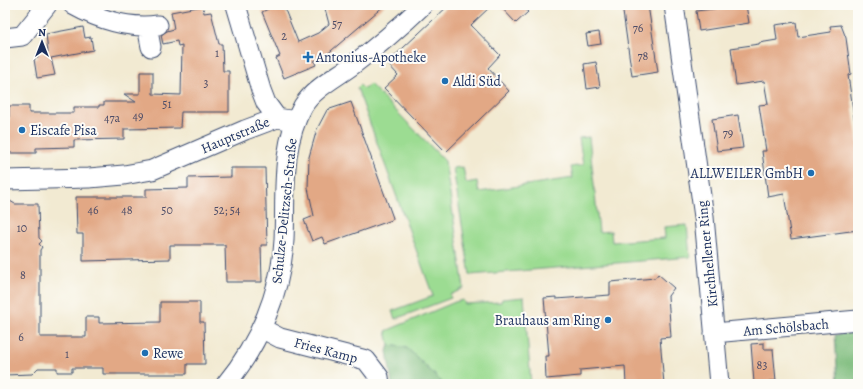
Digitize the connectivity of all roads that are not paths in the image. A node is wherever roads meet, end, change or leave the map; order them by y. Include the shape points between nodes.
1 (47, 5) edge
2 (73, 5) edge
3 (236, 5) edge
4 (423, 5) edge
5 (674, 5) edge
6 (14, 37) edge
7 (151, 47) dead end
8 (277, 118) junction
9 (296, 121) junction
10 (5, 180) edge
11 (858, 320) edge
12 (261, 328) junction
13 (714, 333) junction
14 (226, 384) edge
15 (380, 384) edge
16 (719, 384) edge

1 - 6 street
2 - 7 street via 89,14 122,24 153,25
3 - 8 street via 261,90 266,103
4 - 9 street via 365,55 312,95
5 - 13 street, Kirchhellener Ring via 704,216
8 - 9 street, Hauptstraße
8 - 10 street, Hauptstraße via 152,170 124,176
9 - 12 street, Schulze-Delitzsch-Straße via 288,155 281,268 273,299
11 - 13 street, Am Schölsbach
12 - 14 street, Schulze-Delitzsch-Straße
12 - 15 street, Fries Kamp via 280,338 366,360 379,378
13 - 16 street, Kirchhellener Ring

